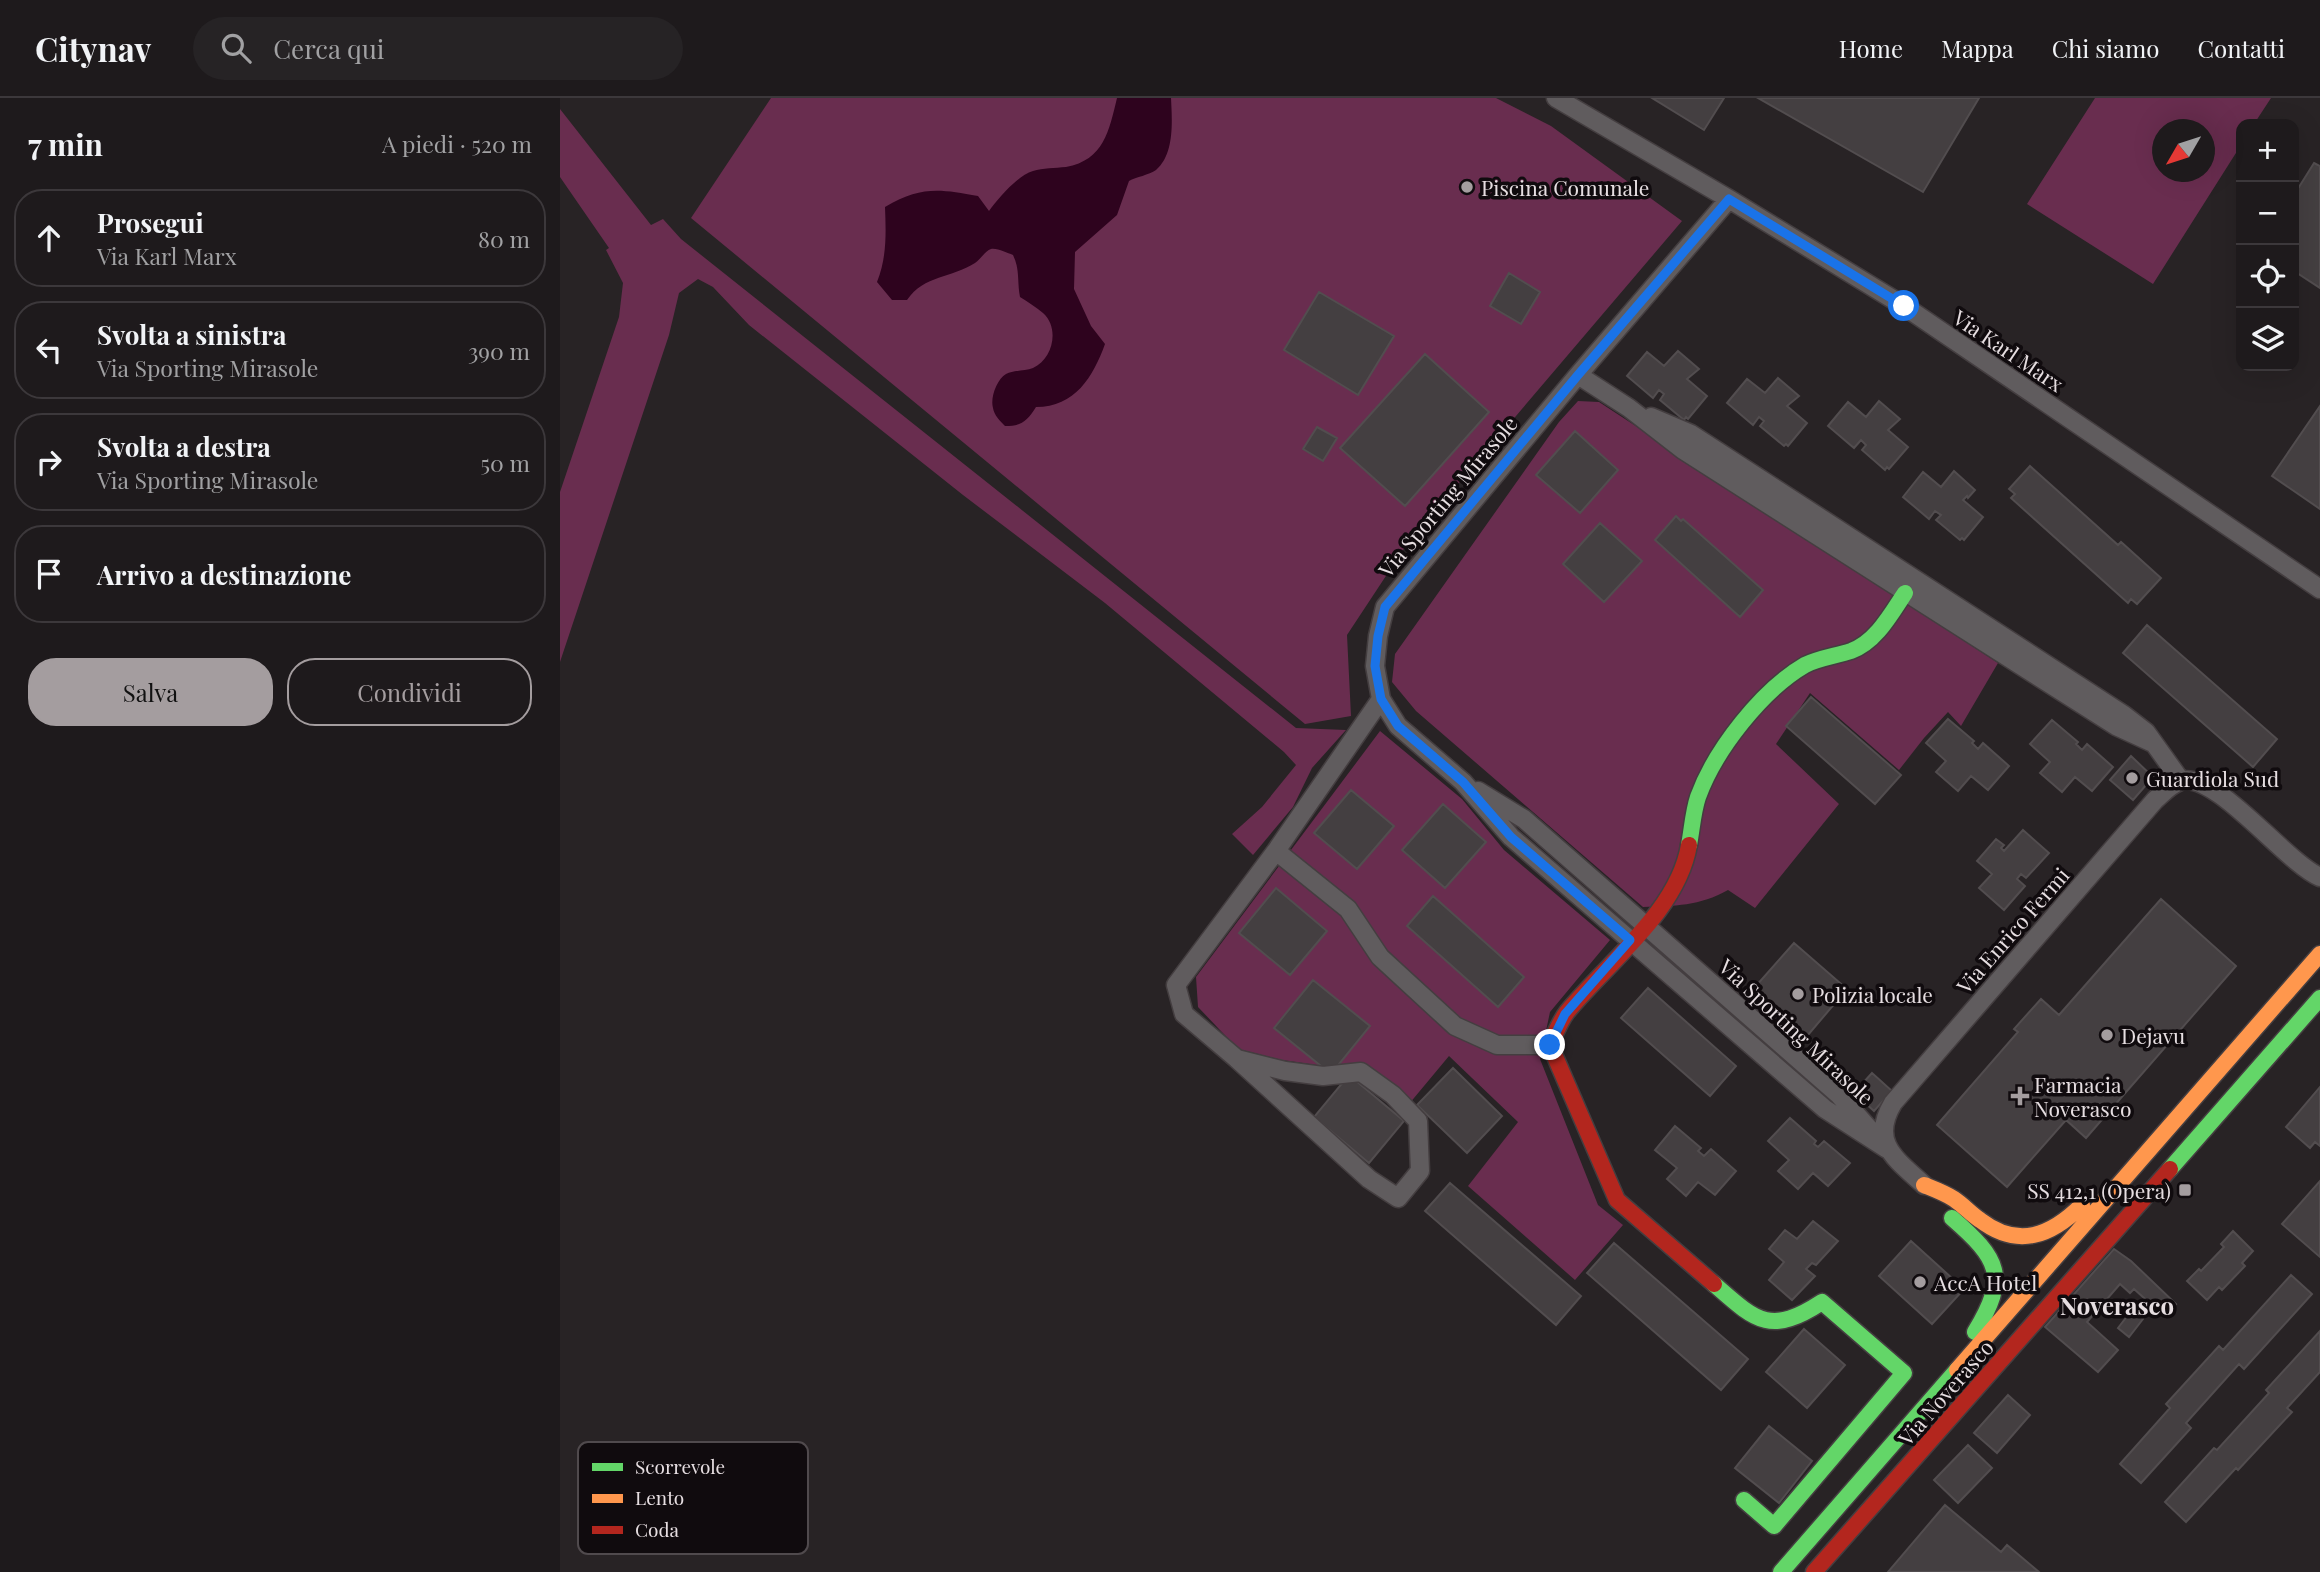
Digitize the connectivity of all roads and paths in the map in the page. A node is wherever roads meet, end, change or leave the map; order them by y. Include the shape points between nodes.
1 (1556, 98) edge
2 (1729, 199) junction
3 (1578, 375) junction
4 (1629, 408) junction
5 (2312, 580) edge
6 (2320, 589) edge
7 (1905, 593) junction
8 (1381, 699) junction
9 (2153, 743) junction
10 (2181, 781) junction
11 (1463, 782) junction
12 (1276, 851) junction
13 (2320, 877) edge
14 (1646, 925) junction
15 (1630, 940) junction
16 (2320, 954) edge
17 (2320, 998) edge
18 (2320, 1016) edge
19 (1550, 1045) junction
20 (1237, 1059) junction
21 (2224, 1064) junction
22 (1887, 1149) junction
23 (1924, 1185) junction
24 (2108, 1239) junction
25 (1922, 1410) junction
26 (1744, 1500) dead end
27 (1785, 1567) edge
28 (1814, 1572) edge

1 - 2 street, Via Karl Marx
2 - 3 street, Via Sporting Mirasole
2 - 5 street, Via Karl Marx via 1904,306
3 - 4 street
3 - 8 street, Via Sporting Mirasole via 1385,607 1375,666
4 - 7 street via 1683,450
4 - 9 street via 1691,434 2124,715
5 - 6 street, Via Karl Marx
7 - 9 street via 2116,726
7 - 14 main road via 1866,643 1809,663 1761,699 1707,775 1697,800 1687,859 1673,890
8 - 11 street, Via Sporting Mirasole via 1398,726
8 - 12 street
9 - 10 street
10 - 13 street via 2193,780 2213,789 2302,867
10 - 22 street, Via Enrico Fermi via 2155,800 1893,1103 1885,1116
11 - 14 street, Via Sporting Mirasole via 1524,819
11 - 15 street, Via Sporting Mirasole via 1511,837
12 - 19 street via 1348,909 1380,957 1455,1026 1497,1045
12 - 20 street via 1176,985 1184,1014
14 - 15 main road
14 - 22 street, Via Sporting Mirasole via 1839,1095
15 - 19 main road via 1565,1014
15 - 22 street, Via Sporting Mirasole via 1825,1109
16 - 21 main road
17 - 24 main road
18 - 24 main road via 2164,1194
19 - 26 main road via 1617,1200 1747,1313 1773,1322 1798,1317 1822,1302 1904,1373 1774,1526
20 - 20 street via 1323,1076 1361,1072 1418,1121 1420,1171 1398,1198 1369,1179
21 - 23 main road via 2181,1091 2057,1229 2024,1238 2005,1234 1952,1197
21 - 25 main road
22 - 23 street
23 - 25 main road via 1990,1255 1996,1286 1984,1318
24 - 28 main road, Via Noverasco
25 - 27 main road

